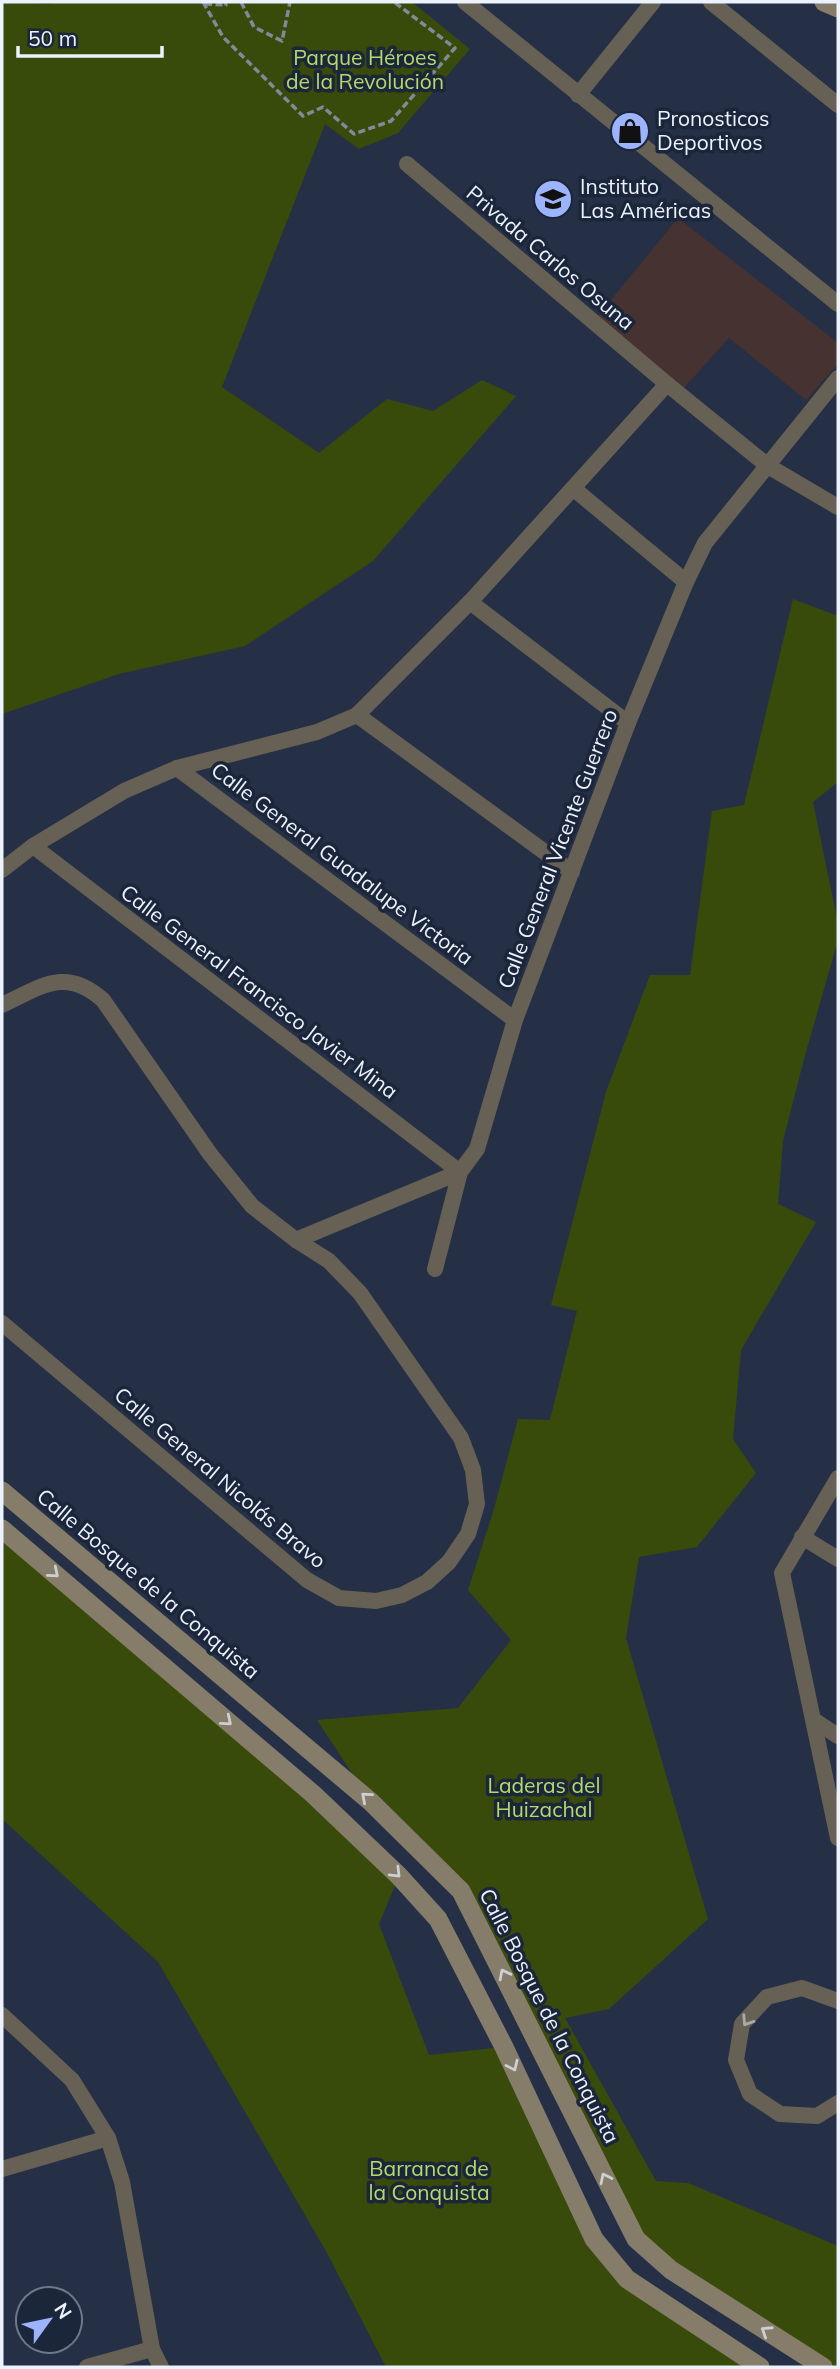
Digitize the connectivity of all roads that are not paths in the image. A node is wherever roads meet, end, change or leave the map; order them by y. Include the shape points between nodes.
1 (465, 2) edge
2 (653, 2) edge
3 (711, 2) edge
4 (824, 2) edge
5 (838, 8) edge
6 (578, 95) junction
7 (838, 105) edge
8 (407, 164) dead end
9 (838, 304) edge
10 (838, 378) edge
11 (667, 384) junction
12 (768, 466) junction
13 (573, 489) junction
14 (838, 507) edge
15 (686, 582) junction
16 (470, 602) junction
17 (357, 715) junction
18 (628, 723) junction
19 (177, 768) junction
20 (33, 846) junction
21 (2, 870) edge
22 (572, 872) junction
23 (2, 1005) edge
24 (515, 1020) junction
25 (460, 1172) junction
26 (296, 1240) junction
27 (435, 1269) dead end
28 (2, 1323) edge
29 (838, 1478) edge
30 (2, 1491) edge
31 (2, 1529) edge
32 (803, 1537) junction
33 (838, 1559) edge
34 (815, 1721) junction
35 (838, 1736) edge
36 (838, 1839) edge
37 (838, 1998) edge
38 (2, 2015) edge
39 (838, 2103) edge
40 (108, 2138) junction
41 (2, 2169) edge
42 (152, 2349) junction
43 (87, 2367) edge
44 (162, 2367) edge
45 (760, 2367) edge
46 (824, 2367) edge

1 - 6 street
2 - 6 street
3 - 7 street
4 - 5 main road
6 - 9 street
8 - 11 street, Privada Carlos Osuna
10 - 12 street, Calle General Vicente Guerrero
11 - 12 street, Privada Carlos Osuna
11 - 13 street
12 - 14 street, Privada Carlos Osuna
12 - 15 street, Calle General Vicente Guerrero via 705,543
13 - 15 street
13 - 16 street
15 - 18 street, Calle General Vicente Guerrero
16 - 17 street
16 - 18 street
17 - 19 street via 317,732
17 - 22 street
18 - 22 street, Calle General Vicente Guerrero
19 - 20 street via 124,791
19 - 24 street, Calle General Guadalupe Victoria
20 - 21 street
20 - 25 street, Calle General Francisco Javier Mina
22 - 24 street, Calle General Vicente Guerrero
23 - 26 street, Calle General Nicolás Bravo via 53,982 72,981 89,987 103,1000 243,1196
24 - 25 street, Calle General Vicente Guerrero via 477,1149
25 - 26 street
25 - 27 street, Calle General Vicente Guerrero
26 - 28 street, Calle General Nicolás Bravo via 329,1261 360,1293 461,1438 473,1470 477,1504 468,1534 449,1562 427,1582 402,1595 376,1601 339,1598 307,1580
29 - 32 street
46 -> 30 main road, Calle Bosque de la Conquista via 671,2270 636,2239 461,1891 372,1802
31 -> 45 main road via 313,1794 415,1893 438,1919 594,2239 627,2279
32 - 33 street
32 - 34 street via 782,1573
34 - 35 street
34 - 36 street
37 -> 39 street via 802,1988 767,1997 742,2024 736,2060 750,2094 780,2114 817,2116
38 - 40 street via 72,2080
40 - 41 street
40 - 42 street via 122,2182
42 - 43 street
42 - 44 street

